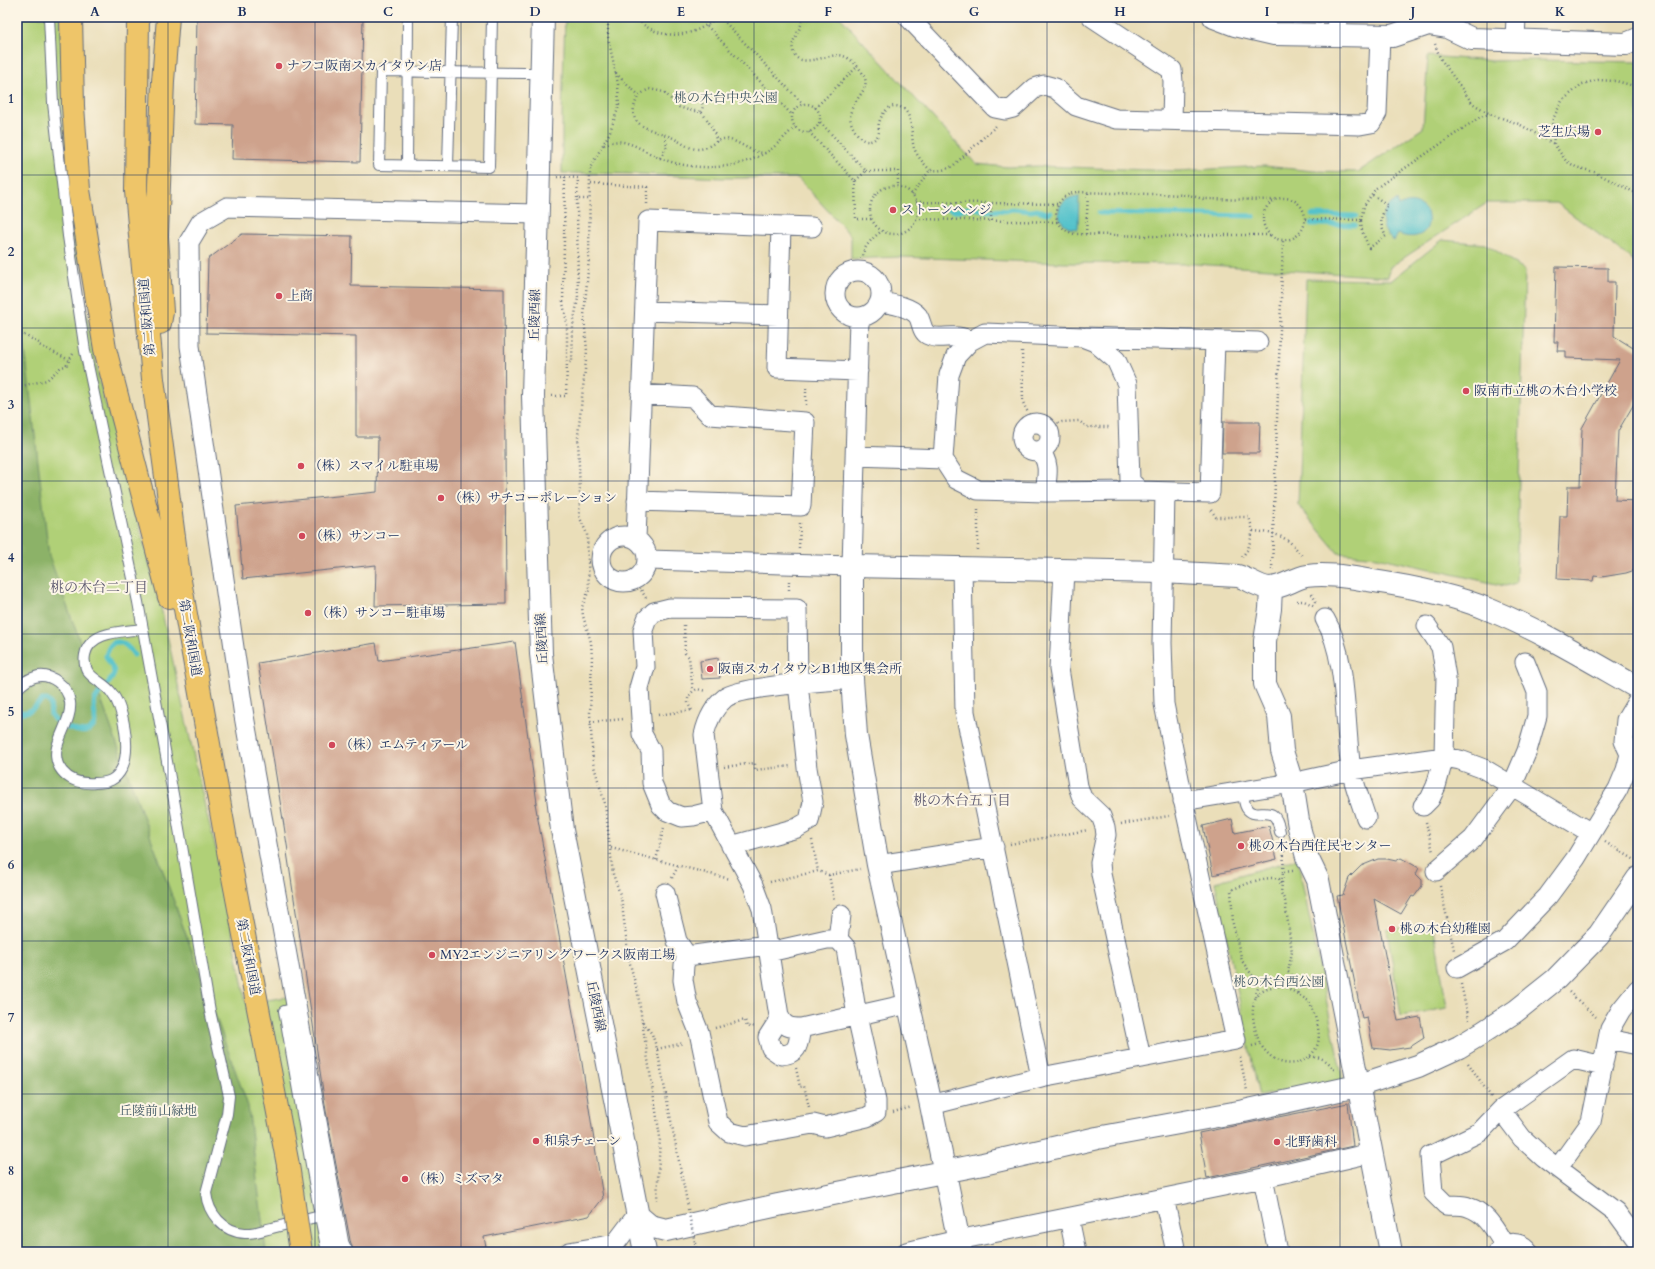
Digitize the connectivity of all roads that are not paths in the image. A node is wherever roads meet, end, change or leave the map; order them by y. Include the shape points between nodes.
1 (49, 17) edge
2 (71, 17) edge
3 (138, 17) edge
4 (168, 17) edge
5 (408, 17) edge
6 (452, 17) edge
7 (492, 17) edge
8 (543, 17) edge
9 (909, 17) edge
10 (1092, 17) edge
11 (1214, 17) edge
12 (1516, 17) edge
13 (1428, 21) edge
14 (1337, 26) edge
15 (1380, 36) junction
16 (1638, 39) edge
17 (1515, 40) junction
18 (407, 72) junction
19 (451, 72) junction
20 (490, 73) junction
21 (542, 73) junction
22 (1172, 120) junction
23 (407, 165) junction
24 (448, 166) junction
25 (538, 214) junction
26 (781, 226) junction
27 (812, 227) dead end
28 (880, 302) junction
29 (645, 311) junction
30 (778, 315) junction
31 (860, 318) junction
32 (1082, 337) junction
33 (970, 341) junction
34 (1215, 341) junction
35 (1258, 342) dead end
36 (858, 371) junction
37 (152, 379) junction
38 (641, 394) junction
39 (1040, 427) road end
40 (856, 456) junction
41 (943, 460) junction
42 (1140, 491) junction
43 (1046, 492) junction
44 (1164, 493) junction
45 (637, 501) junction
46 (636, 539) junction
47 (648, 560) junction
48 (852, 566) junction
49 (970, 568) junction
50 (1064, 570) junction
51 (1162, 572) junction
52 (1271, 588) junction
53 (1325, 619) road end
54 (1427, 626) dead end
55 (142, 628) junction
56 (1525, 662) dead end
57 (852, 679) junction
58 (798, 683) junction
59 (1638, 688) edge
60 (17, 689) edge
61 (1638, 700) edge
62 (1444, 757) junction
63 (1351, 770) junction
64 (1292, 783) junction
65 (1512, 786) junction
66 (1243, 791) junction
67 (1184, 801) junction
68 (1423, 806) road end
69 (713, 811) junction
70 (1366, 818) dead end
71 (1280, 832) dead end
72 (1591, 834) junction
73 (731, 846) junction
74 (994, 847) junction
75 (228, 851) junction
76 (878, 866) junction
77 (1436, 871) road end
78 (1638, 878) edge
79 (665, 893) dead end
80 (841, 915) road end
81 (838, 939) junction
82 (768, 948) junction
83 (687, 956) junction
84 (1458, 968) road end
85 (1638, 989) edge
86 (908, 1004) junction
87 (297, 1008) junction
88 (857, 1016) junction
89 (776, 1027) junction
90 (801, 1028) junction
91 (1608, 1039) junction
92 (1638, 1045) edge
93 (1141, 1058) junction
94 (1603, 1066) junction
95 (1041, 1077) junction
96 (1357, 1086) junction
97 (1496, 1104) junction
98 (931, 1105) junction
99 (1371, 1153) junction
100 (1558, 1168) junction
101 (945, 1171) junction
102 (1262, 1178) junction
103 (1164, 1198) junction
104 (320, 1216) junction
105 (638, 1216) junction
106 (1069, 1218) junction
107 (1638, 1242) edge
108 (960, 1246) edge
109 (1502, 1249) edge
110 (301, 1252) edge
111 (327, 1252) edge
112 (343, 1252) edge
113 (569, 1252) edge
114 (645, 1252) edge
115 (906, 1252) edge
116 (1076, 1252) edge
117 (1176, 1252) edge
118 (1278, 1252) edge
119 (1391, 1252) edge
120 (1529, 1252) edge

1 - 55 lane via 53,103 68,236 85,351
2 - 75 highway via 72,106 79,190 105,350 166,582
3 - 37 highway, 第二阪和国道 via 136,191
4 - 37 highway via 157,236 162,312
5 - 18 lane
6 - 19 lane
7 - 20 lane
8 - 21 street, 丘陵西線
9 - 22 street via 995,108 1013,108 1035,88 1044,84 1055,88 1076,106 1116,119
10 - 22 street via 1172,70
11 - 14 street via 1274,34
12 - 17 street
13 - 15 street via 1392,36
13 - 17 street via 1472,39
14 - 15 street
15 - 22 street via 1377,113 1371,123 1360,126
16 - 17 street via 1626,44
18 - 19 lane
18 - 23 lane
18 - 23 lane via 381,71 380,165
19 - 20 lane
19 - 24 lane
20 - 21 lane
20 - 24 lane via 489,167
21 - 25 street, 丘陵西線
23 - 24 lane
25 - 87 street via 227,207 201,222 189,242 190,346 244,716
25 - 105 street, 丘陵西線 via 533,396 541,654 562,830
26 - 27 street
26 - 29 street via 648,221
26 - 30 street
28 - 31 street via 870,315
28 - 31 street via 880,286 874,277 863,271 847,273 834,291 836,303 846,315
28 - 33 street via 907,309 918,316 925,333 929,336 958,336
29 - 30 street
29 - 38 street
30 - 36 street via 777,368
31 - 36 street
32 - 33 street via 985,333
32 - 34 street
32 - 42 street via 1095,342 1116,360 1127,384 1130,481
33 - 41 street via 956,356 949,375
34 - 35 street
34 - 44 street via 1210,493
36 - 40 street
37 - 75 highway, 第二阪和国道 via 179,575
38 - 45 street
38 - 45 street via 693,397 710,415 805,422 801,506
39 - 43 street via 1050,434 1048,445 1039,451 1048,467
40 - 41 street
40 - 48 street
41 - 43 street via 956,479 978,490
42 - 43 street
42 - 44 street
44 - 51 street
45 - 46 street
46 - 47 street via 647,551
46 - 47 street via 628,536 612,539 594,562 608,577 627,583 642,575
47 - 48 street
48 - 49 street
48 - 57 street
49 - 50 street
49 - 74 street via 965,712
50 - 51 street
50 - 93 street via 1059,669 1078,786 1082,798 1101,816 1105,826 1101,874
51 - 52 street via 1238,576
51 - 67 street via 1164,704
52 - 59 street via 1301,578 1334,576 1367,580 1461,600 1522,625
52 - 64 street via 1265,641 1265,684 1279,716 1282,751
53 - 63 street via 1331,629 1339,660
54 - 62 street via 1441,647 1446,677
55 - 60 lane via 105,635 90,643 86,651 84,661 88,672 110,691 116,700 127,746 125,761 118,775 111,781 78,782 66,776 60,768 56,759 57,745 70,703 67,692 59,683 36,676
55 - 104 lane via 210,1011 229,1096 227,1114 207,1188 207,1204 218,1221 234,1231 245,1233 256,1233
56 - 65 street via 1537,692 1537,716 1527,751
57 - 58 street
57 - 76 street via 856,735
58 - 69 street via 745,691 726,697 714,711 704,735
58 - 69 street via 797,609 670,608 654,612 647,619 643,630 645,668 639,688 642,734 651,751 652,783 661,805 667,811 682,817
58 - 73 street via 806,764 813,802 809,821 797,828
61 - 72 street via 1626,720 1624,741 1630,754 1626,770
62 - 63 street
62 - 65 street via 1460,760 1484,770
62 - 68 street via 1436,786 1430,799
63 - 64 street
63 - 70 street
64 - 66 street
64 - 96 street via 1307,857 1318,880
65 - 72 street
65 - 77 street via 1473,840
66 - 67 street
66 - 71 lane via 1248,811 1273,815
67 - 93 street via 1237,1045
69 - 73 street
72 - 84 street via 1548,896 1505,941
73 - 82 street via 753,885 762,910
74 - 76 street
74 - 95 street
75 - 110 highway, 第二阪和国道, bridge via 288,1165
76 - 86 street
78 - 96 street via 1598,936 1561,975 1516,1011 1458,1047 1418,1066
79 - 83 street via 677,941
80 - 81 street
81 - 82 street
81 - 88 street via 846,948
82 - 83 street
82 - 89 street via 779,1016
83 - 88 street via 683,980 687,1002 700,1036 718,1122 729,1132 745,1136 813,1124 825,1127 867,1117 876,1112 876,1101
85 - 91 street via 1621,1010 1610,1029
86 - 88 street
86 - 98 street
87 - 104 lane via 284,1011
87 - 112 street via 339,1244
88 - 90 street
89 - 90 street
89 - 90 street via 768,1037 771,1048 781,1054 793,1052 797,1048
91 - 92 street
91 - 94 street
93 - 95 street
94 - 97 street via 1573,1059
94 - 100 street via 1591,1122
95 - 98 street
96 - 99 street
96 - 101 street
97 - 100 street via 1522,1138
97 - 109 street via 1480,1132 1430,1156 1433,1192 1446,1205 1468,1206 1490,1220
98 - 101 street
99 - 102 street
99 - 119 street
100 - 107 street via 1616,1212
101 - 105 street via 666,1230 650,1226
101 - 108 street
102 - 103 street
102 - 118 street
103 - 106 street
103 - 117 street
104 - 111 lane
105 - 113 street via 615,1244
105 - 114 street, 丘陵西線
106 - 108 street
106 - 116 street
108 - 115 street
109 - 120 street via 1512,1243 1524,1247

